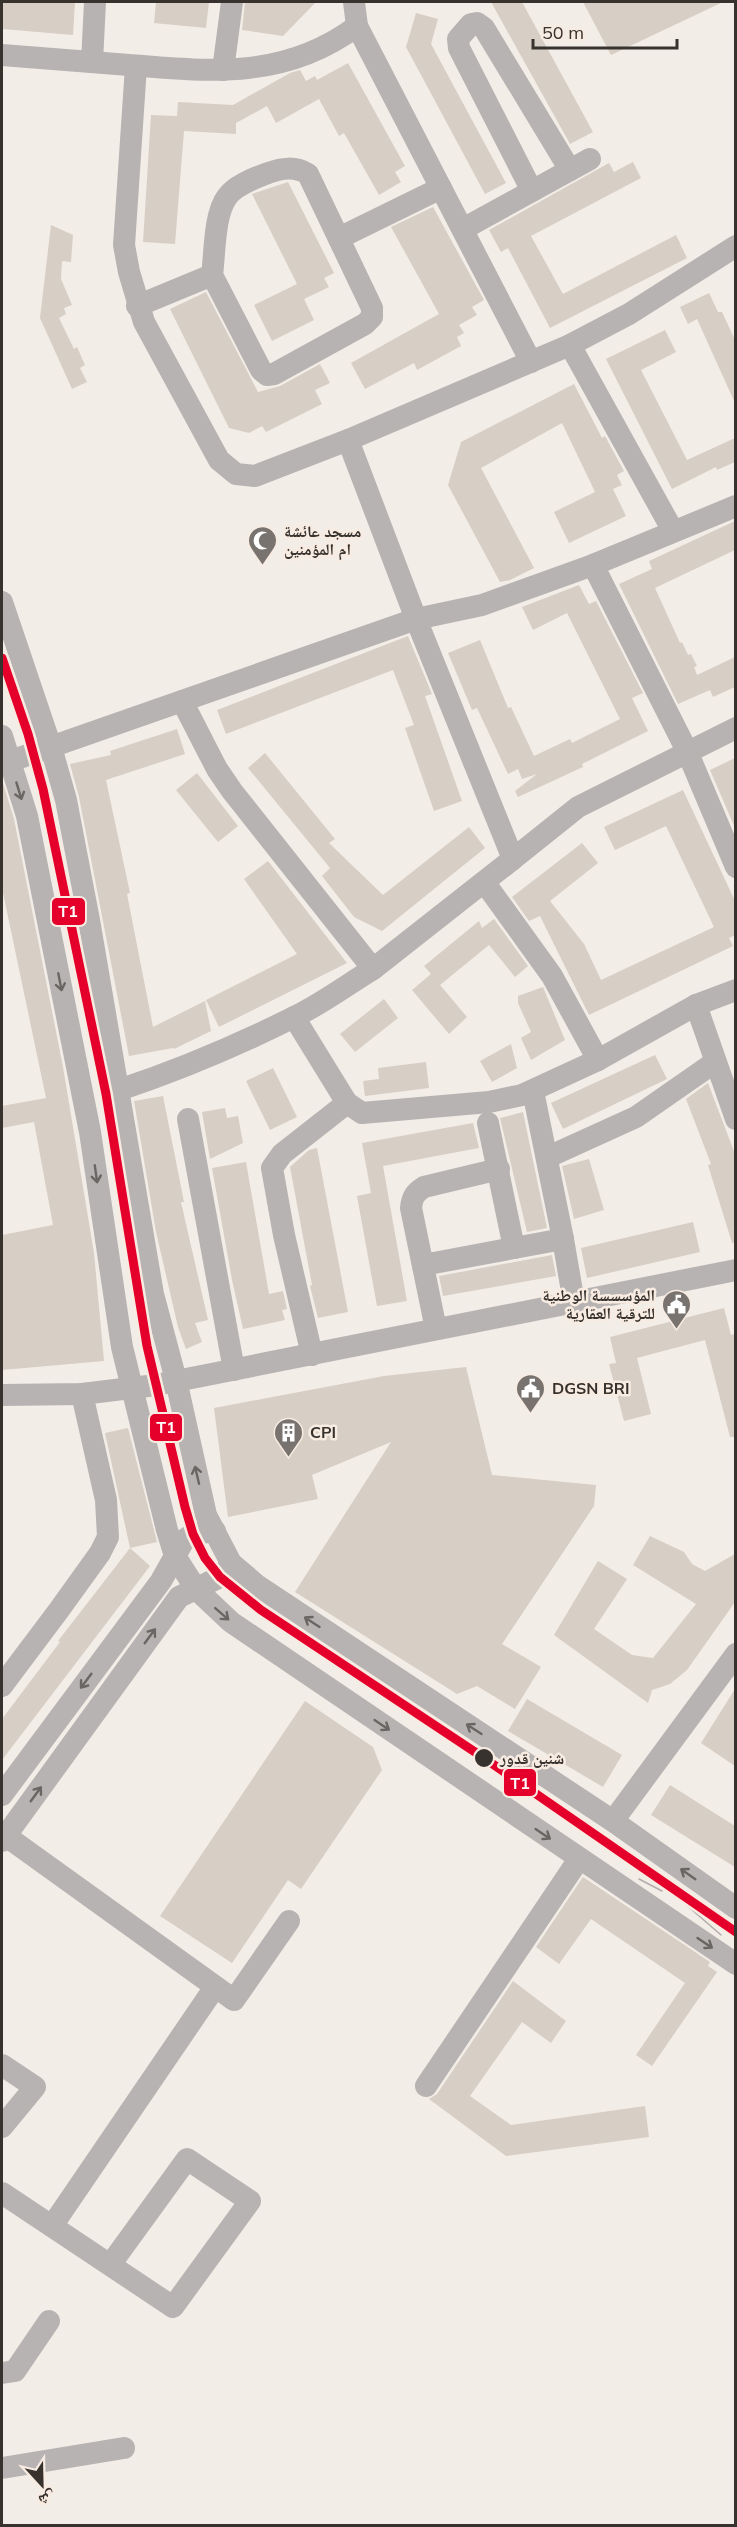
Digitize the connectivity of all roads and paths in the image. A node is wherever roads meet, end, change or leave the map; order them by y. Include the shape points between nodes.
1 (95, 2) edge
2 (232, 2) edge
3 (354, 2) edge
4 (357, 26) junction
5 (2, 55) edge
6 (92, 62) junction
7 (136, 66) junction
8 (223, 70) junction
9 (590, 159) dead end
10 (570, 170) junction
11 (441, 188) junction
12 (532, 191) junction
13 (463, 229) junction
14 (339, 238) junction
15 (735, 246) edge
16 (212, 275) junction
17 (138, 306) junction
18 (570, 345) junction
19 (531, 362) junction
20 (348, 440) junction
21 (735, 506) edge
22 (673, 531) junction
23 (593, 565) junction
24 (2, 602) edge
25 (416, 619) junction
26 (182, 701) junction
27 (735, 728) edge
28 (2, 736) edge
29 (51, 747) junction
30 (687, 751) junction
31 (6, 763) edge
32 (513, 859) junction
33 (735, 867) edge
34 (485, 883) junction
35 (373, 969) junction
36 (735, 990) edge
37 (696, 1005) junction
38 (294, 1017) junction
39 (598, 1060) junction
40 (716, 1062) junction
41 (119, 1090) junction
42 (533, 1091) junction
43 (347, 1103) junction
44 (188, 1119) dead end
45 (735, 1119) edge
46 (488, 1123) dead end
47 (548, 1157) junction
48 (499, 1169) junction
49 (563, 1239) junction
50 (514, 1248) junction
51 (423, 1265) junction
52 (735, 1270) edge
53 (573, 1303) junction
54 (436, 1329) junction
55 (312, 1355) junction
56 (234, 1370) junction
57 (176, 1380) junction
58 (132, 1389) junction
59 (82, 1394) junction
60 (2, 1395) edge
61 (215, 1531) junction
62 (175, 1556) junction
63 (231, 1563) junction
64 (196, 1589) junction
65 (735, 1654) edge
66 (2, 1686) edge
67 (2, 1795) edge
68 (613, 1821) junction
69 (4, 1839) edge
70 (579, 1859) junction
71 (735, 1908) edge
72 (289, 1922) dead end
73 (735, 1964) edge
74 (215, 1987) junction
75 (2, 2066) edge
76 (426, 2086) dead end
77 (2, 2127) edge
78 (2, 2193) edge
79 (52, 2226) junction
80 (110, 2265) junction
81 (49, 2320) dead end
82 (2, 2373) edge
83 (124, 2448) dead end
84 (2, 2468) edge

1 - 6 street
2 - 8 street
3 - 4 street
4 - 8 street via 328,45 292,60
4 - 11 street
5 - 6 street
6 - 7 street
7 - 8 street
7 - 17 street via 124,245
9 - 10 street
10 - 12 street
10 - 12 street via 483,28 471,24 458,39 459,48
11 - 13 street
11 - 14 street
12 - 13 street
13 - 19 street
14 - 16 street via 308,174 287,168 271,172 228,195 220,211
14 - 16 street via 372,308 372,317 274,374 267,375 261,370
15 - 18 street via 629,314
16 - 17 street
17 - 20 street via 161,357 219,460 237,474 255,476
18 - 19 street
18 - 22 street
19 - 20 street
20 - 25 street
21 - 22 street
22 - 23 street
23 - 25 street via 482,605
23 - 30 street
24 - 29 street
25 - 26 street
25 - 32 street
26 - 29 street
26 - 35 street via 232,790
27 - 30 street
28 - 31 street
29 - 31 street
29 - 41 street via 66,800
30 - 32 street via 578,807
30 - 33 street
31 -> 58 street via 27,816 88,1121 122,1347
32 - 34 street
34 - 35 street
34 - 39 street via 552,976
35 - 38 street
36 - 37 street
37 - 39 street
37 - 40 street
38 - 41 street via 212,1056
38 - 43 street
39 - 42 street
40 - 45 street
40 - 47 street via 636,1117
41 - 57 street via 153,1294
42 - 43 street via 489,1102 362,1113
42 - 47 street
43 - 55 street via 282,1154 272,1168
44 - 56 street
46 - 48 street
47 - 49 street
48 - 50 street
48 - 51 street via 431,1185 414,1194 411,1208
49 - 50 street
49 - 53 street
50 - 51 street
51 - 54 street
52 - 53 street
53 - 54 street
54 - 55 street
55 - 56 street
56 - 57 street
57 - 58 street
61 -> 57 street via 206,1515
58 - 59 street
58 - 62 street
59 - 60 street
59 - 66 street via 106,1500 108,1537
61 - 62 street via 193,1534 184,1540
61 - 63 street
62 - 64 street
62 -> 67 street via 161,1581
63 - 64 street via 222,1576
68 -> 63 street via 258,1586
69 -> 64 street via 179,1598
64 -> 70 street via 231,1622
65 - 68 street
71 -> 68 street
69 - 74 street
70 -> 73 street
70 - 76 street
72 - 74 street via 234,2000
74 - 79 street
75 - 77 street via 34,2087
78 - 79 street
79 - 80 street
80 - 80 street via 173,2307 250,2201 187,2159
81 - 82 street via 15,2371
83 - 84 street

